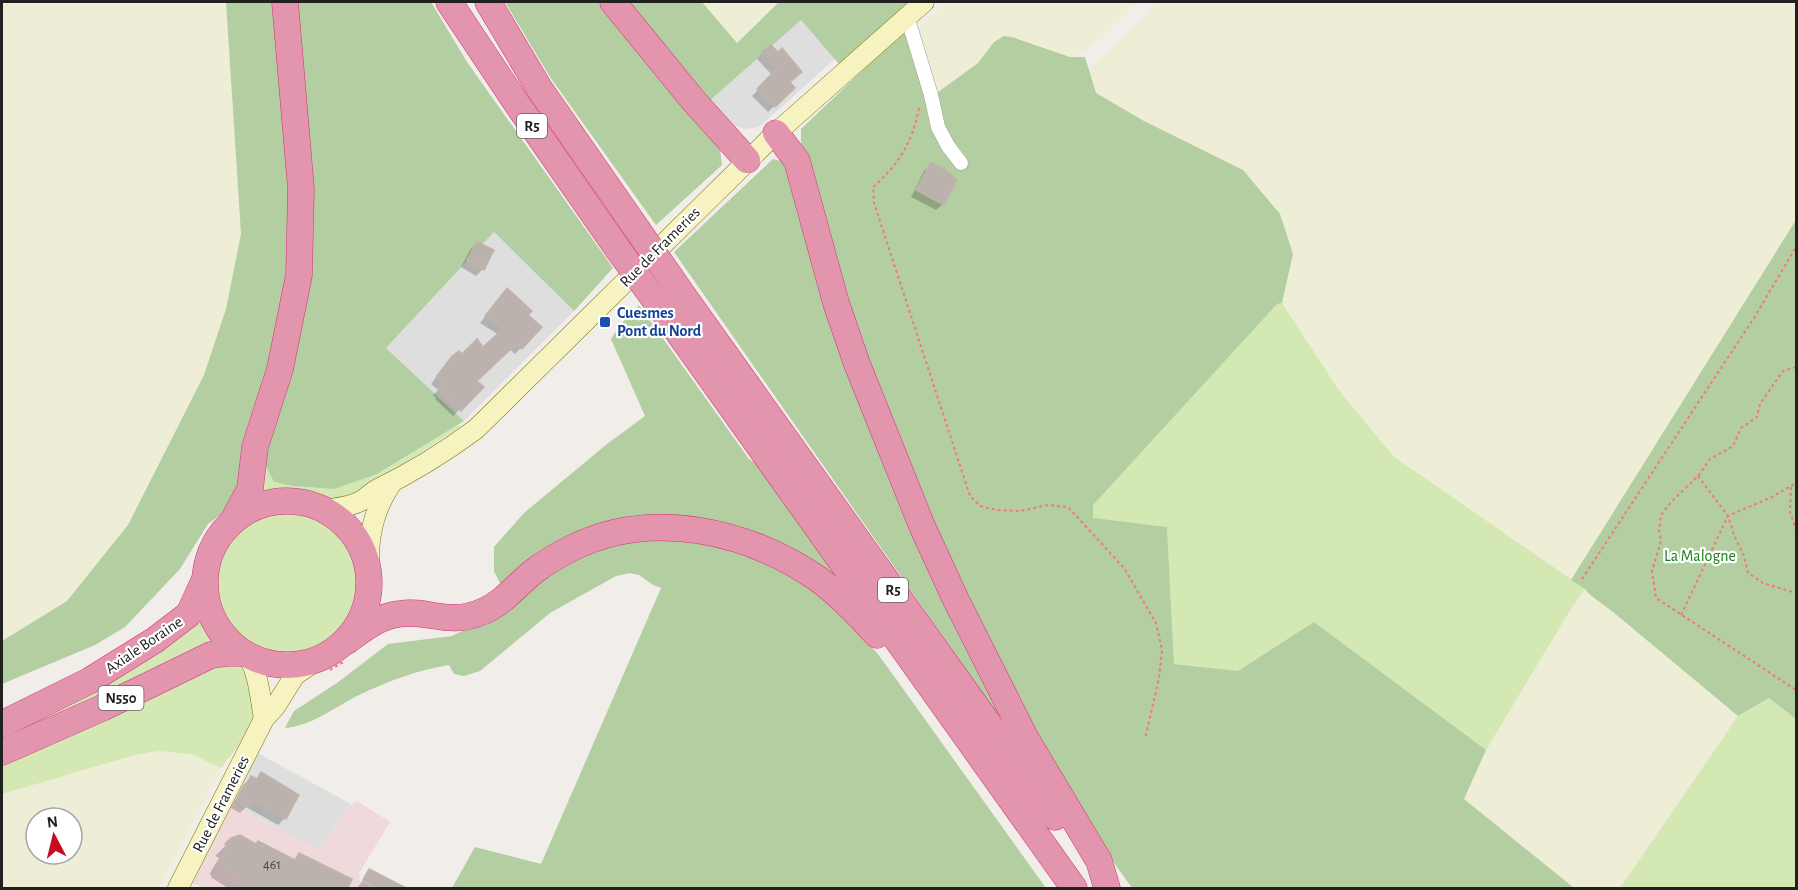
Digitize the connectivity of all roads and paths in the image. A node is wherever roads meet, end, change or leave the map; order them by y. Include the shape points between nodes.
1 (285, 2) edge
2 (449, 2) edge
3 (488, 2) edge
4 (613, 2) edge
5 (924, 2) edge
6 (907, 16) junction
7 (920, 108) dead end
8 (776, 133) junction
9 (747, 160) junction
10 (962, 164) dead end
11 (1797, 247) edge
12 (1797, 368) edge
13 (1698, 476) junction
14 (1797, 483) edge
15 (391, 484) junction
16 (1791, 487) junction
17 (325, 510) junction
18 (1728, 516) junction
19 (233, 521) junction
20 (1797, 530) edge
21 (375, 571) junction
22 (1582, 579) dead end
23 (204, 580) junction
24 (1797, 593) edge
25 (381, 598) dead end
26 (1681, 615) junction
27 (349, 648) junction
28 (246, 655) junction
29 (916, 667) junction
30 (318, 668) junction
31 (1797, 690) edge
32 (264, 719) junction
33 (2, 724) edge
34 (1145, 739) dead end
35 (2, 752) edge
36 (178, 888) edge
37 (1074, 888) edge
38 (1107, 888) edge

1 - 19 highway via 301,189 298,275 280,369 255,447 250,489
2 - 29 highway, R5, bridge via 617,248
3 - 38 highway, R5, bridge via 539,87 637,230
4 - 9 highway
5 - 6 main road, Rue de Frameries
6 - 8 main road, Rue de Frameries
6 - 10 street via 938,127
7 - 34 path via 911,141 873,188 874,203 970,496 981,506 998,510 1068,507 1124,568 1156,623 1162,650
8 - 9 main road, Rue de Frameries
8 - 38 highway via 797,161 850,344 922,526 1026,739 1099,861
9 - 15 main road, Rue de Frameries via 476,429
11 - 22 path
12 - 13 path via 1783,371 1760,404 1757,417 1741,428 1732,446 1710,459
13 - 18 path
13 - 26 path via 1661,515 1661,542 1652,571 1656,598
14 - 16 path
15 - 17 main road, Rue de Frameries via 361,501
15 - 21 main road via 382,497 370,532
16 - 18 path
16 - 20 path via 1790,512
17 - 19 highway via 294,501 278,501 247,511
17 - 21 highway via 338,518 358,541
18 - 24 path via 1748,573 1763,583
18 - 26 path
19 - 23 highway via 213,548
21 - 25 path
21 - 27 highway via 366,608
23 - 28 highway via 208,606 218,629
23 - 33 highway, Axiale Boraine / N550 via 189,614 155,640 90,681
26 - 31 path
27 - 29 highway via 381,620 399,614 447,619 486,610 537,569 573,547 611,534 650,527 686,528 752,544 809,574
27 - 30 highway via 332,653
27 - 30 path via 337,667
28 - 30 highway via 281,666
28 - 32 main road via 261,688
28 - 35 highway, Axiale Boraine / N550 via 210,655
29 - 37 highway, R5
30 - 32 main road, Rue de Frameries via 295,675
32 - 36 main road, Rue de Frameries

